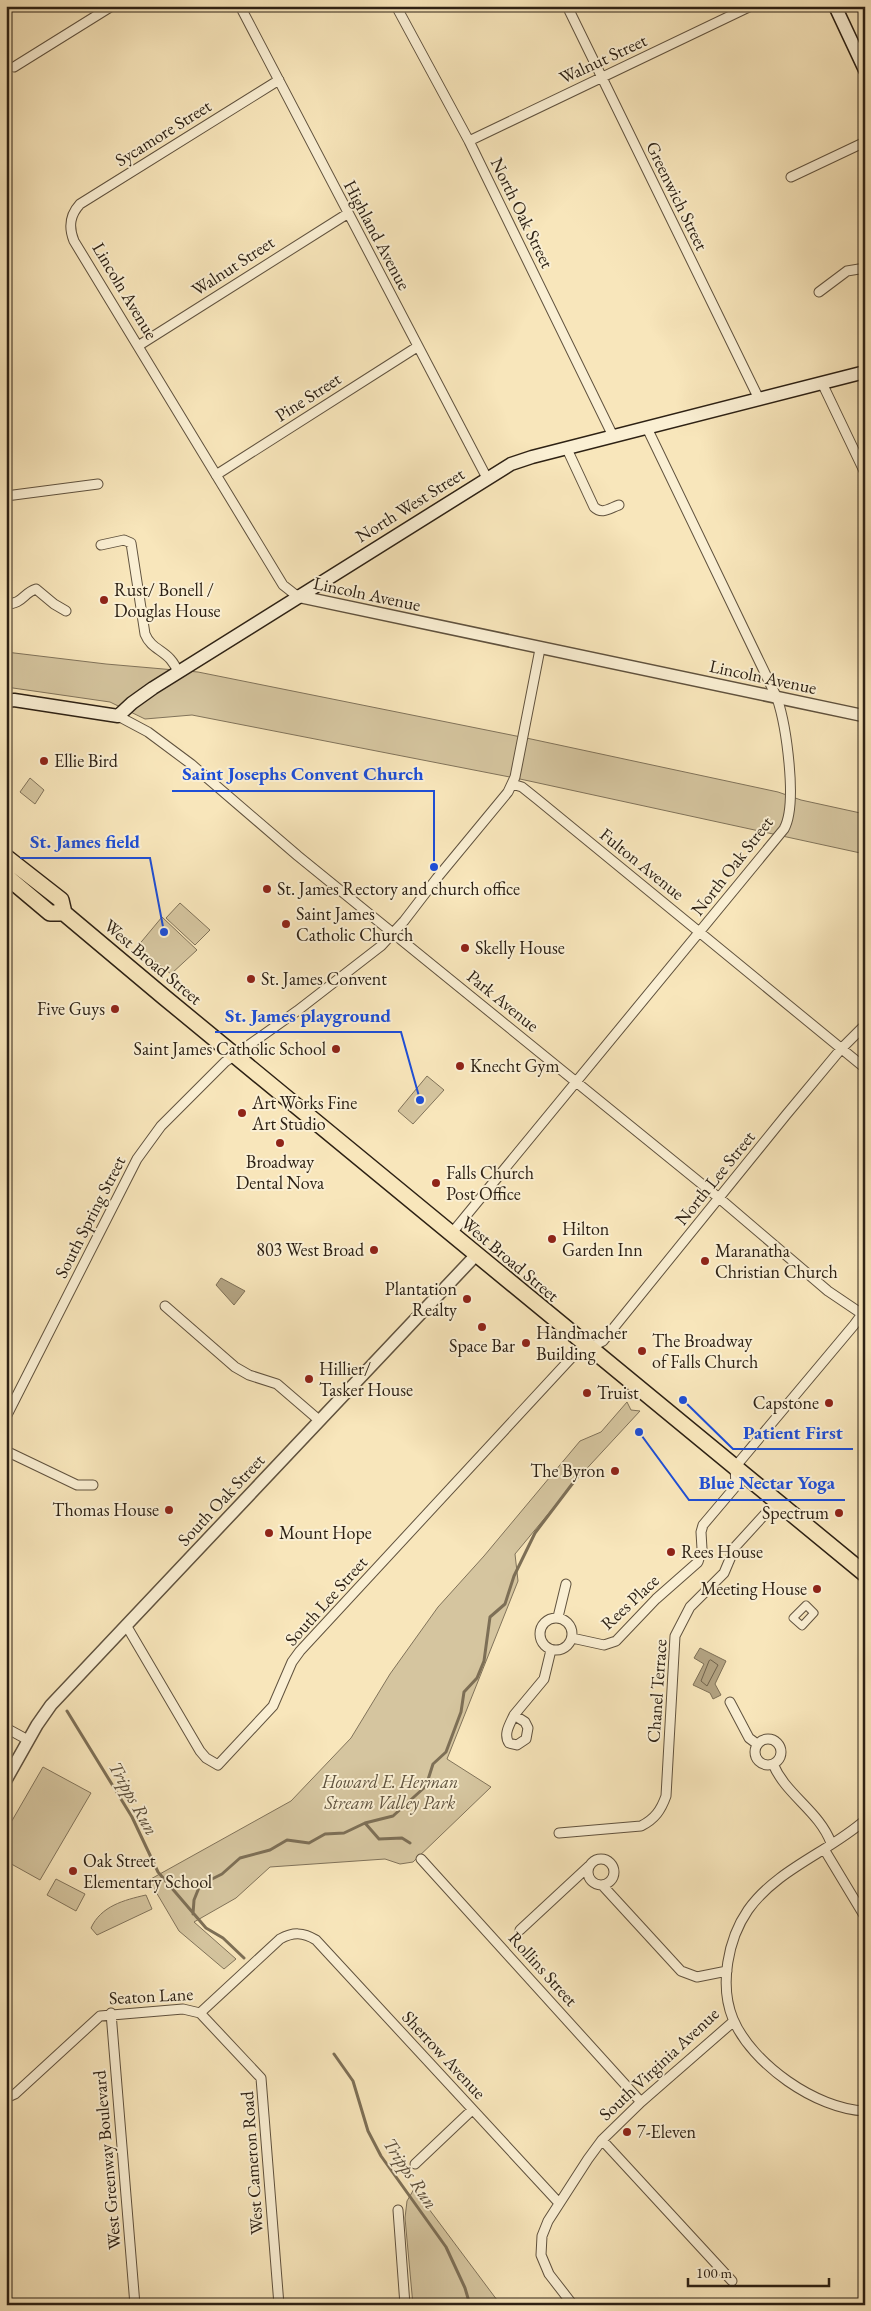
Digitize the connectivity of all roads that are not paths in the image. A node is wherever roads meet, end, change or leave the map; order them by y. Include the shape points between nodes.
1 (112, 6) edge
2 (240, 6) edge
3 (396, 6) edge
4 (567, 6) edge
5 (751, 6) edge
6 (836, 6) edge
7 (14, 67) dead end
8 (865, 70) edge
9 (602, 78) junction
10 (279, 80) junction
11 (469, 141) junction
12 (865, 142) edge
13 (791, 177) dead end
14 (347, 214) junction
15 (71, 219) joint
16 (865, 268) edge
17 (819, 292) dead end
18 (138, 346) junction
19 (417, 347) junction
20 (865, 372) edge
21 (822, 383) junction
22 (759, 399) junction
23 (648, 428) junction
24 (613, 436) junction
25 (567, 449) junction
26 (865, 473) edge
27 (216, 475) junction
28 (487, 478) junction
29 (98, 484) dead end
30 (6, 496) edge
31 (619, 505) dead end
32 (101, 546) dead end
33 (297, 596) junction
34 (6, 604) edge
35 (66, 611) dead end
36 (540, 649) junction
37 (178, 673) junction
38 (777, 698) junction
39 (6, 701) edge
40 (118, 716) junction
41 (865, 716) edge
42 (512, 784) junction
43 (6, 858) edge
44 (6, 876) edge
45 (64, 913) junction
46 (394, 933) junction
47 (700, 933) junction
48 (865, 1025) edge
49 (841, 1049) junction
50 (235, 1055) junction
51 (865, 1068) edge
52 (576, 1082) junction
53 (719, 1198) junction
54 (451, 1234) junction
55 (476, 1254) junction
56 (165, 1306) dead end
57 (864, 1313) edge
58 (589, 1348) junction
59 (6, 1417) edge
60 (320, 1421) junction
61 (6, 1451) edge
62 (735, 1467) junction
63 (93, 1485) dead end
64 (777, 1501) junction
65 (865, 1574) edge
66 (566, 1584) dead end
67 (558, 1617) junction
68 (126, 1625) junction
69 (572, 1638) junction
70 (551, 1650) junction
71 (730, 1702) dead end
72 (514, 1715) dead end
73 (6, 1728) edge
74 (28, 1740) junction
75 (757, 1744) junction
76 (773, 1764) junction
77 (6, 1780) edge
78 (865, 1820) edge
79 (559, 1833) dead end
80 (828, 1846) junction
81 (421, 1859) dead end
82 (589, 1866) junction
83 (603, 1886) junction
84 (865, 1917) edge
85 (520, 1930) dead end
86 (301, 1934) joint
87 (727, 1971) junction
88 (111, 2013) junction
89 (200, 2013) junction
90 (734, 2020) junction
91 (6, 2098) edge
92 (641, 2102) junction
93 (472, 2110) junction
94 (865, 2111) edge
95 (602, 2140) junction
96 (415, 2164) dead end
97 (560, 2203) junction
98 (398, 2210) dead end
99 (732, 2281) dead end
100 (6, 2295) edge
101 (7, 2305) edge
102 (135, 2305) edge
103 (279, 2305) edge
104 (405, 2305) edge
105 (573, 2305) edge

1 - 7 street
2 - 10 street, Highland Avenue
3 - 11 street, North Oak Street
4 - 9 street, Greenwich Street
5 - 9 street, Walnut Street
6 - 8 main road
9 - 11 street, Walnut Street
9 - 22 street, Greenwich Street
10 - 14 street, Highland Avenue
10 - 15 street, Sycamore Street via 80,204
11 - 24 street, North Oak Street
12 - 13 street
14 - 18 street, Walnut Street
14 - 19 street, Highland Avenue
15 - 18 street, Lincoln Avenue via 74,241
16 - 17 street via 846,271
18 - 27 street, Lincoln Avenue
19 - 27 street, Pine Street
19 - 28 street, Highland Avenue
20 - 21 main road, North West Street
21 - 22 main road, North West Street
21 - 26 street
22 - 23 main road, North West Street
23 - 24 main road, North West Street
23 - 38 street, North Oak Street
24 - 25 main road, North West Street
25 - 28 main road, North West Street via 518,462
25 - 31 street via 594,508 605,511
27 - 33 street, Lincoln Avenue via 283,585
28 - 33 main road, North West Street
29 - 30 street
32 - 37 street via 124,540 131,543 146,636 172,659
33 - 36 street, Lincoln Avenue
33 - 37 main road, North West Street
34 - 35 street via 20,601 36,589
36 - 38 street, Lincoln Avenue
36 - 42 street
37 - 40 main road, North West Street
38 - 41 street, Lincoln Avenue
38 - 47 street, North Oak Street via 788,766 788,821
39 - 40 main road
40 - 46 street, Park Avenue via 148,732 191,764
42 - 46 street, South Spring Street
42 - 47 street, Fulton Avenue via 522,787
43 - 45 main road, West Broad Street via 61,900
44 - 45 main road, West Broad Street via 50,913
45 - 50 main road, West Broad Street
46 - 50 street, South Spring Street via 327,988
46 - 52 street, Park Avenue
47 - 49 street, Fulton Avenue
47 - 52 street, North Oak Street
48 - 49 street, North Lee Street
49 - 51 street, Fulton Avenue
49 - 53 street, North Lee Street
50 - 54 main road, West Broad Street
50 - 59 street, South Spring Street via 224,1062 161,1126 137,1159
52 - 53 street, Park Avenue
52 - 54 street, North Oak Street
53 - 57 street, Park Avenue via 828,1291
53 - 58 street, North Lee Street via 603,1341
54 - 55 main road, West Broad Street
55 - 58 main road, West Broad Street
55 - 60 street, South Oak Street
56 - 60 street via 235,1367 277,1384
57 - 62 street
58 - 62 main road, West Broad Street
58 - 68 street, South Lee Street via 573,1356 300,1651 273,1706 218,1765 200,1751
60 - 68 street, South Oak Street
61 - 63 street via 77,1485
62 - 64 main road, West Broad Street
62 - 69 street, Rees Place via 736,1486 703,1525 698,1562 616,1641 604,1645
64 - 65 main road, West Broad Street
64 - 79 street, Chanel Terrace via 734,1547 724,1573 690,1607 675,1636 666,1796 662,1808 641,1826
66 - 67 street
67 - 69 street via 569,1624
67 - 70 street via 545,1621 540,1631 541,1642
68 - 74 street, South Oak Street via 42,1717
69 - 70 street via 564,1647
70 - 72 street via 544,1679
71 - 75 street via 749,1738
73 - 74 street
74 - 77 street, South Oak Street
75 - 76 street via 757,1759 766,1765
75 - 76 street via 766,1739 778,1743 782,1752 780,1760
76 - 80 street via 778,1774 823,1824
78 - 80 street, South Virginia Avenue
80 - 84 street
80 - 87 street, South Virginia Avenue via 771,1886 751,1906 737,1929
81 - 92 street, Rollins Street
82 - 83 street via 589,1879 595,1885
82 - 83 street via 600,1859 612,1864 613,1877
82 - 85 street
83 - 87 street via 681,1971 697,1977
86 - 89 street, Seaton Lane via 280,1939
86 - 93 street, Sherrow Avenue via 316,1940
87 - 90 street, South Virginia Avenue
88 - 89 street, Seaton Lane via 183,2009
88 - 91 street, Seaton Lane via 100,2016 15,2094
88 - 102 street, West Greenway Boulevard
89 - 103 street, West Cameron Road via 261,2078
90 - 92 street, South Virginia Avenue
90 - 94 street via 760,2057 791,2084 817,2099
92 - 95 street, South Virginia Avenue
93 - 96 street
93 - 97 street, Sherrow Avenue
95 - 97 street, South Virginia Avenue
95 - 99 street
97 - 105 street, South Virginia Avenue via 544,2228 541,2255 549,2274
98 - 104 street
100 - 101 street

